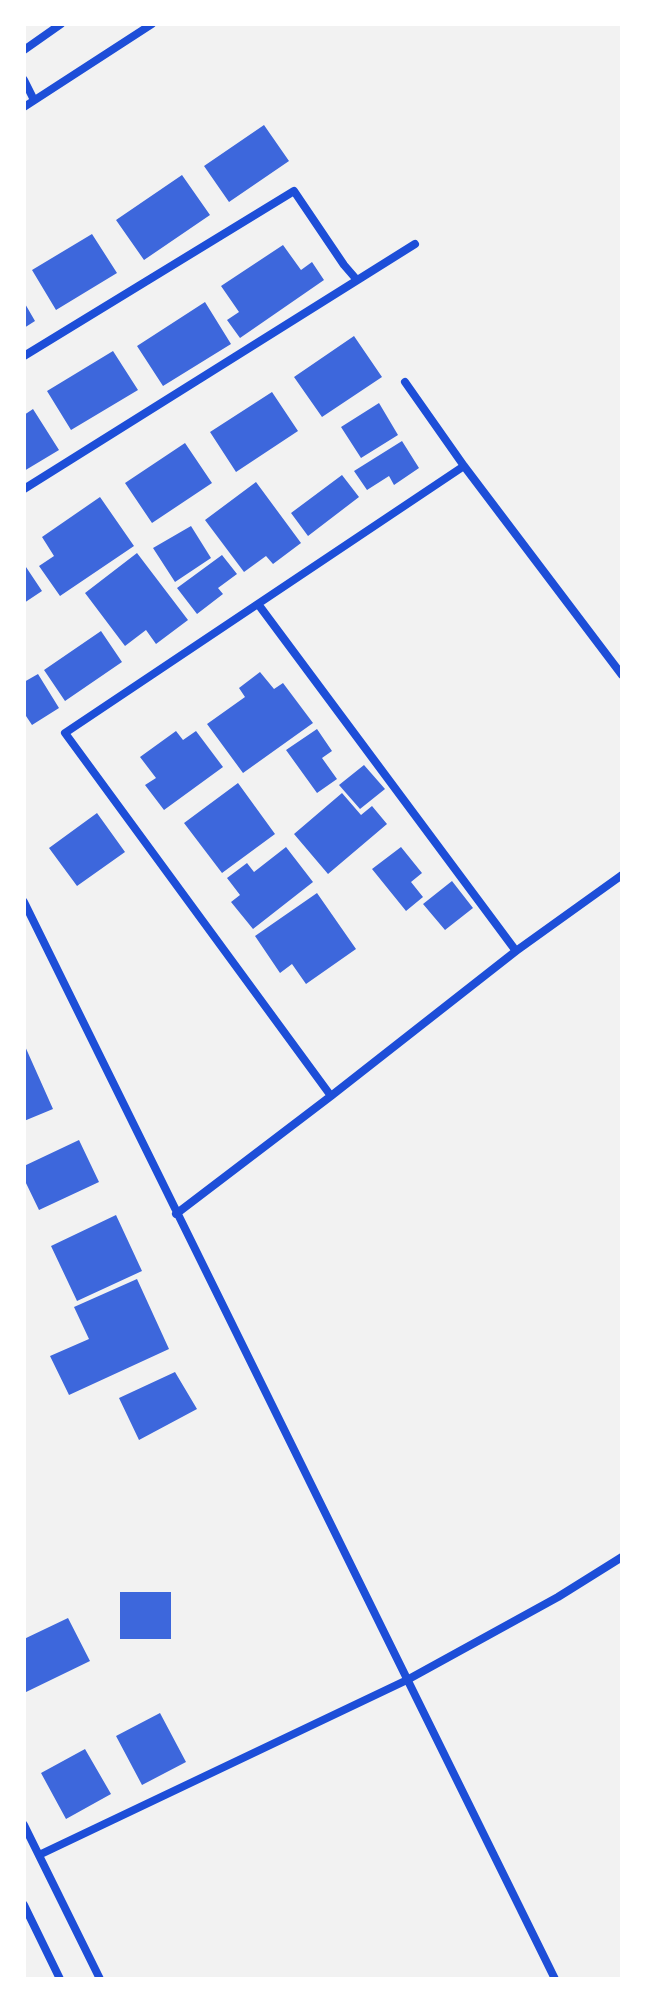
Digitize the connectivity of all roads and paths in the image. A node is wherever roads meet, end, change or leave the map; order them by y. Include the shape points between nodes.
1 (61, 24) edge
2 (152, 24) edge
3 (24, 50) edge
4 (24, 80) edge
5 (34, 100) junction
6 (24, 107) edge
7 (415, 244) dead end
8 (357, 280) junction
9 (24, 356) edge
10 (405, 382) dead end
11 (464, 466) junction
12 (24, 489) edge
13 (258, 604) junction
14 (622, 675) edge
15 (622, 875) edge
16 (24, 902) edge
17 (516, 951) junction
18 (331, 1096) junction
19 (176, 1214) junction
20 (622, 1557) edge
21 (407, 1680) junction
22 (24, 1825) edge
23 (39, 1855) junction
24 (24, 1905) edge
25 (60, 1979) edge
26 (100, 1979) edge
27 (555, 1979) edge

1 - 3 street
2 - 5 street
4 - 5 street
5 - 6 street
7 - 8 street
8 - 9 street via 294,191
8 - 12 street
10 - 11 street
11 - 13 street
11 - 14 street
13 - 17 street
13 - 18 street via 65,733
15 - 17 street
16 - 19 street
17 - 18 street
18 - 19 street
19 - 21 street
20 - 21 street
21 - 23 street
21 - 27 street
22 - 23 street
23 - 26 street
24 - 25 street

